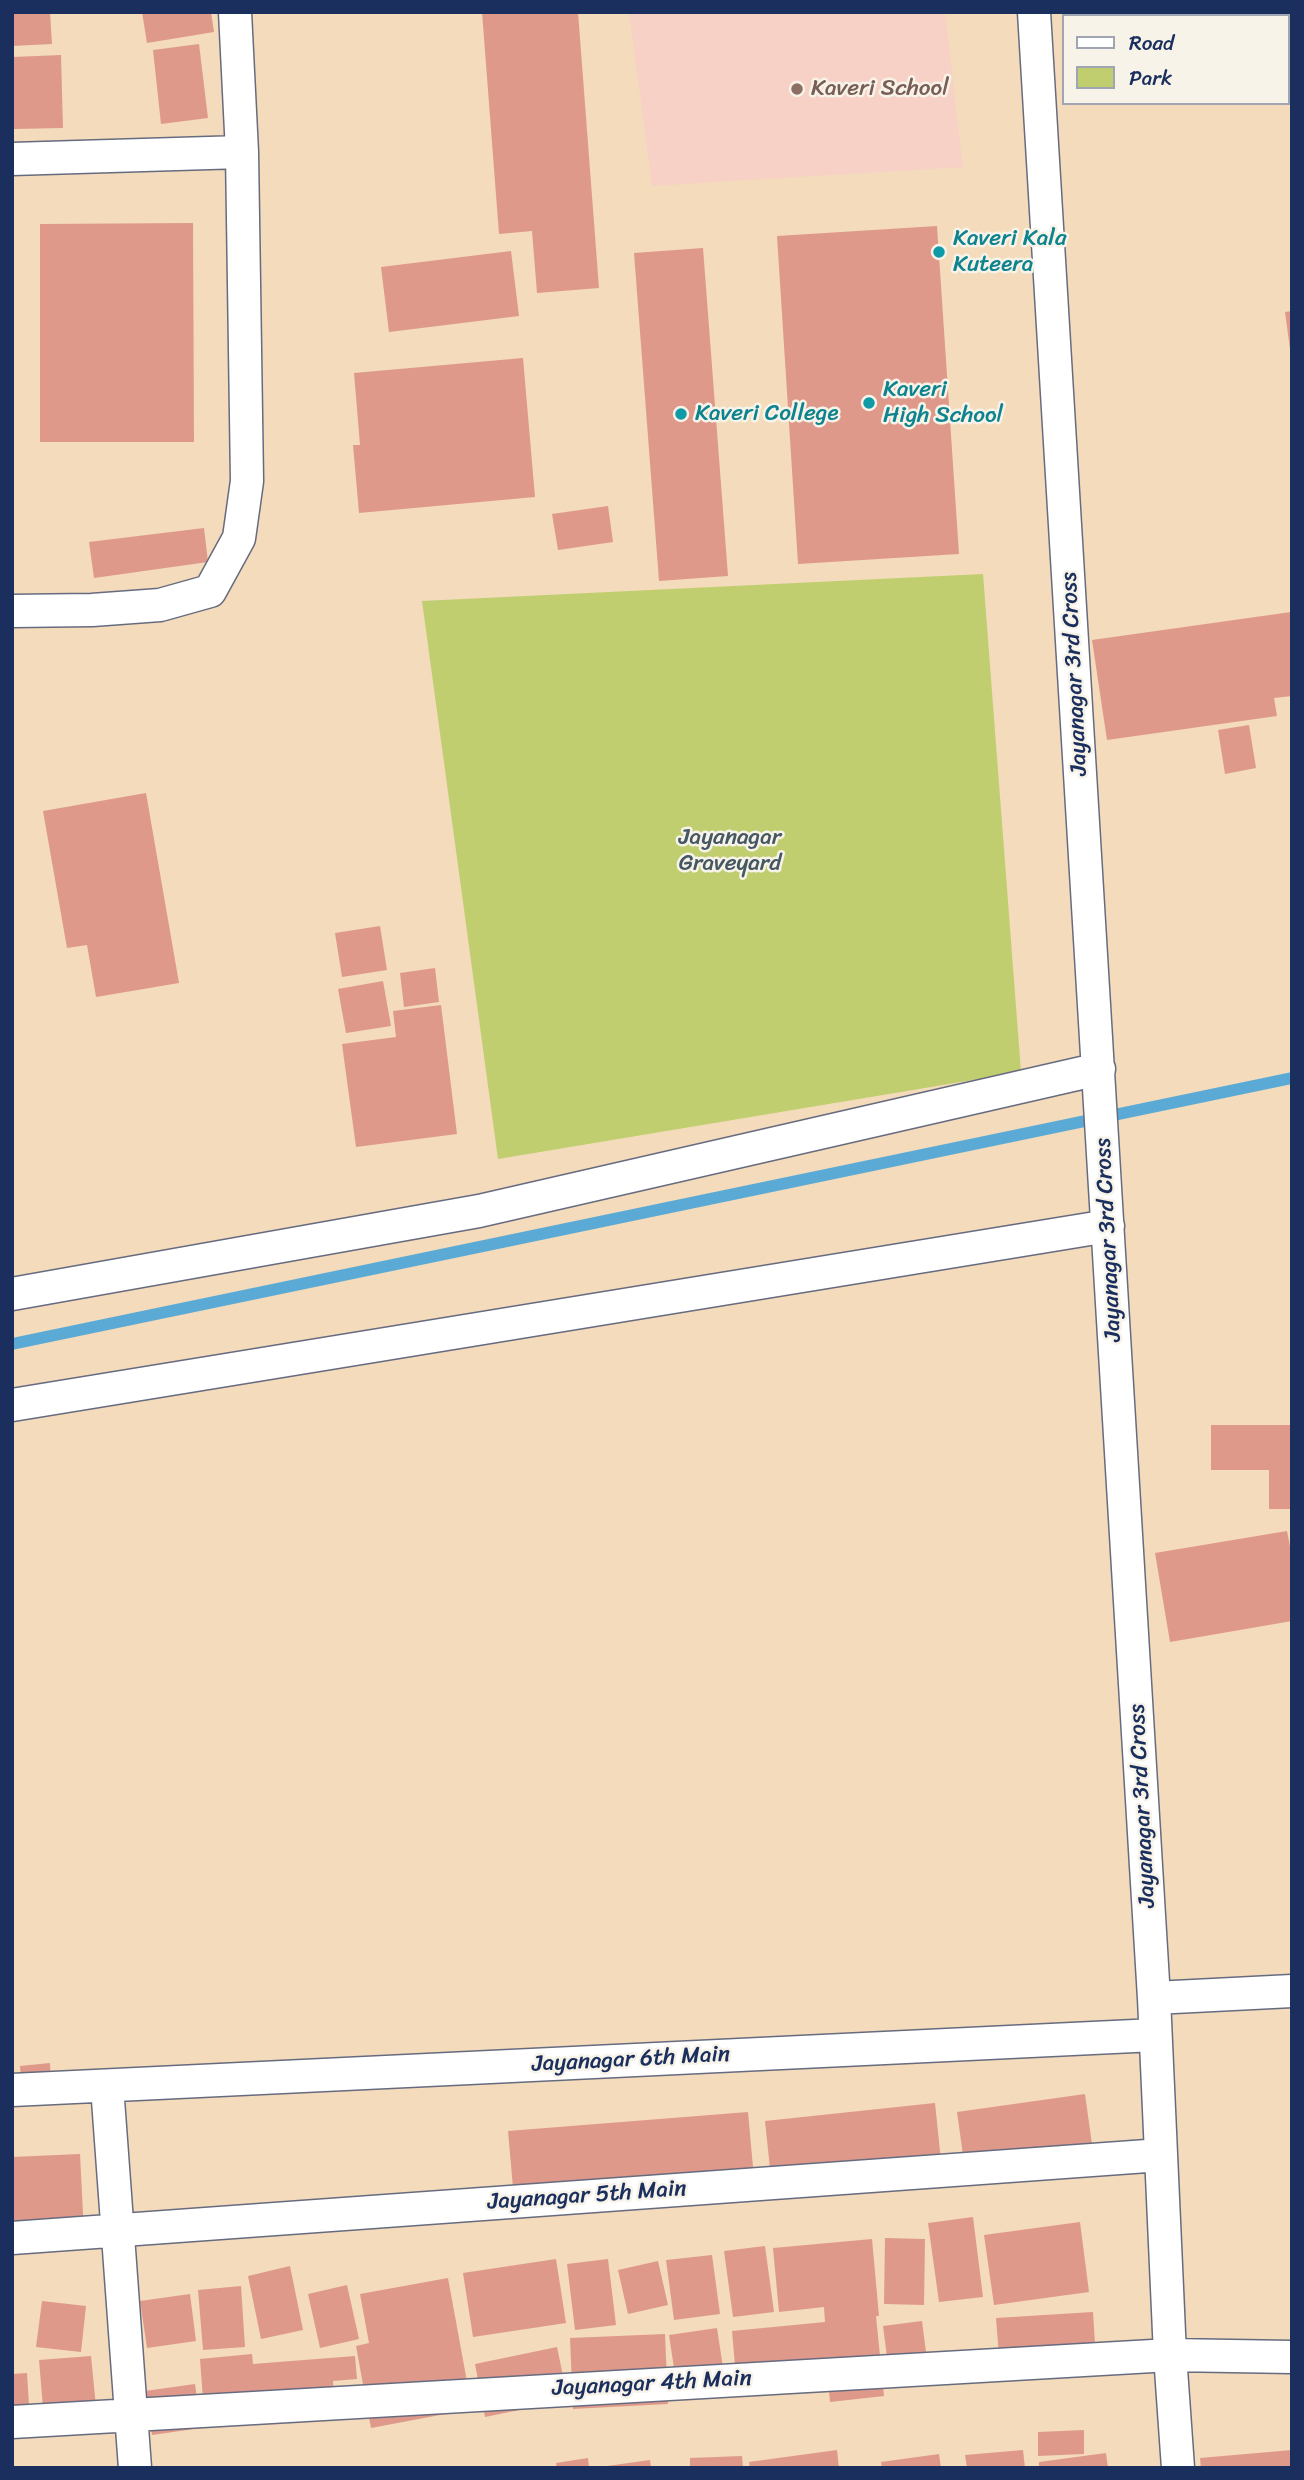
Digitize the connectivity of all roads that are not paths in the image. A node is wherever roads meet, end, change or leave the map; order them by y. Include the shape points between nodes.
1 (235, 12) edge
2 (1034, 12) edge
3 (242, 152) junction
4 (12, 159) edge
5 (12, 611) edge
6 (1099, 1069) junction
7 (1108, 1226) junction
8 (12, 1294) edge
9 (12, 1405) edge
10 (1292, 1991) edge
11 (1154, 1998) junction
12 (1155, 2035) junction
13 (107, 2086) junction
14 (12, 2090) edge
15 (1161, 2155) junction
16 (118, 2230) junction
17 (12, 2238) edge
18 (1170, 2355) junction
19 (1292, 2357) edge
20 (132, 2413) junction
21 (12, 2422) edge
22 (135, 2468) edge
23 (1178, 2468) edge

1 - 3 street
2 - 6 street, Jayanagar 3rd Cross
3 - 4 street
3 - 5 street via 247,481 239,538 209,591 160,604
6 - 7 street, Jayanagar 3rd Cross
6 - 8 street via 479,1212
7 - 9 street
7 - 11 street, Jayanagar 3rd Cross
10 - 11 street
11 - 12 street, Jayanagar 3rd Cross
12 - 13 street, Jayanagar 6th Main
12 - 15 street, Jayanagar 3rd Cross
13 - 14 street, Jayanagar 6th Main
13 - 16 street
15 - 16 street, Jayanagar 5th Main
15 - 18 street, Jayanagar 3rd Cross
16 - 17 street, Jayanagar 5th Main
16 - 20 street
18 - 19 street, Jayanagar 4th Main
18 - 20 street, Jayanagar 4th Main
18 - 23 street, Jayanagar 3rd Cross
20 - 21 street, Jayanagar 4th Main
20 - 22 street

